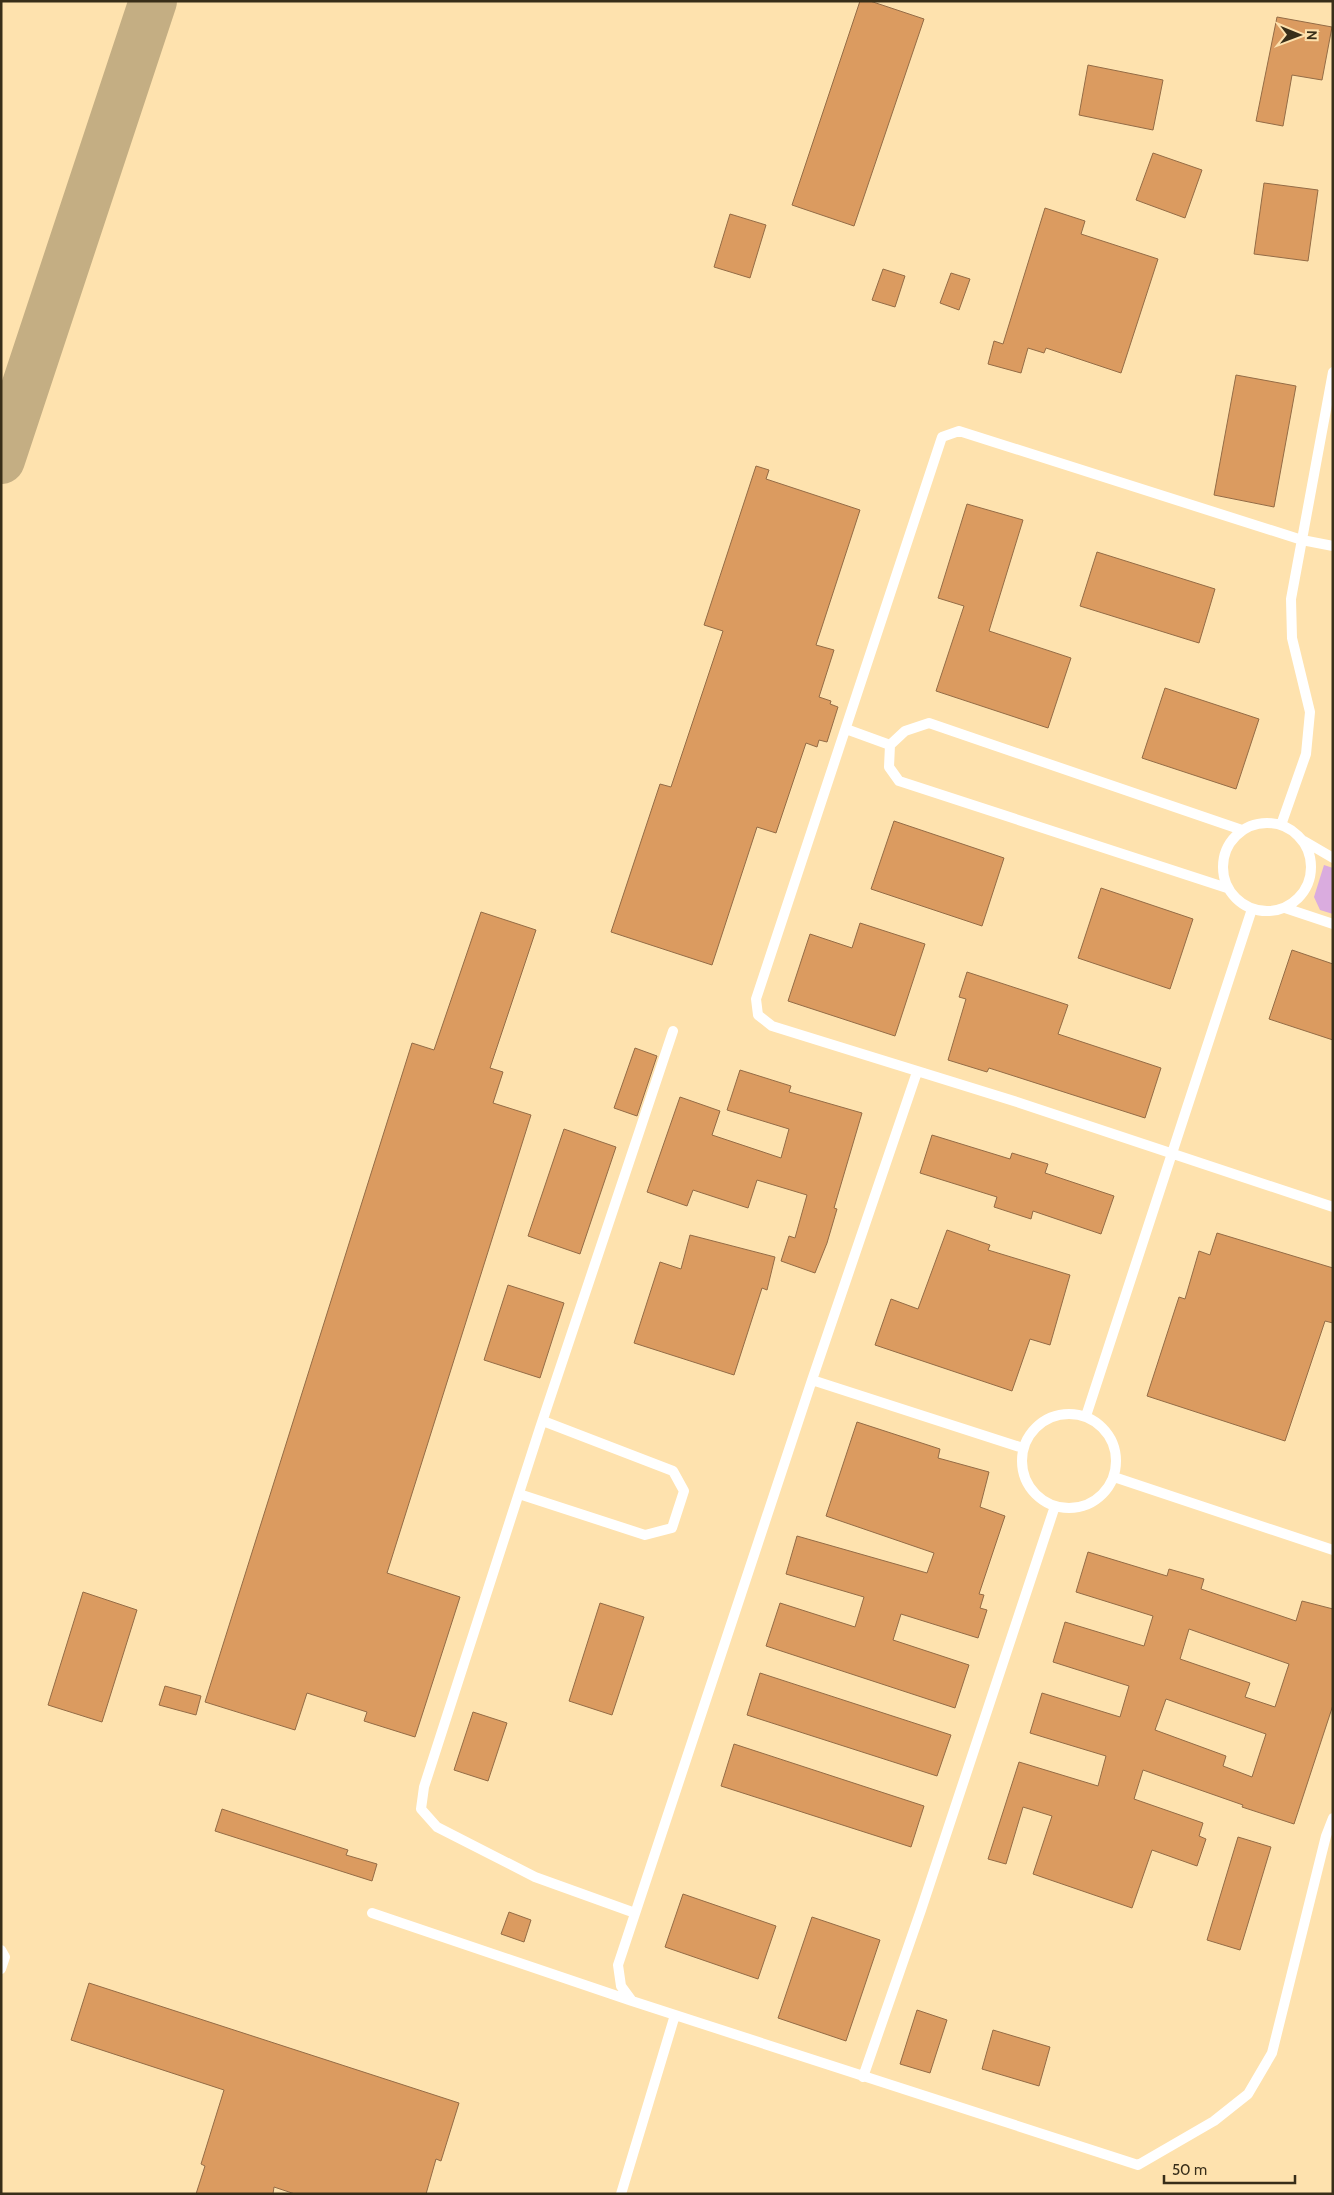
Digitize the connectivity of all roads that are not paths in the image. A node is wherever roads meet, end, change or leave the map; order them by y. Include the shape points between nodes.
1 (1333, 372) edge
2 (1302, 540) junction
3 (1333, 546) edge
4 (846, 728) junction
5 (890, 745) junction
6 (1281, 825) junction
7 (1242, 830) junction
8 (1303, 841) junction
9 (1333, 858) edge
10 (1227, 888) junction
11 (1285, 908) junction
12 (1252, 909) junction
13 (1333, 924) edge
14 (673, 1032) dead end
15 (917, 1072) junction
16 (1173, 1153) junction
17 (1333, 1207) edge
18 (812, 1380) junction
19 (1086, 1416) junction
20 (543, 1421) junction
21 (1023, 1448) junction
22 (1114, 1478) junction
23 (519, 1494) junction
24 (1055, 1506) junction
25 (1333, 1550) edge
26 (1333, 1818) edge
27 (372, 1913) dead end
28 (635, 1913) junction
29 (1, 1950) edge
30 (1, 1969) edge
31 (632, 2001) junction
32 (675, 2015) junction
33 (863, 2077) junction
34 (621, 2194) edge

1 - 2 lane
2 - 3 lane
2 - 4 lane via 959,430 942,437
2 - 6 lane via 1291,599 1292,638 1310,712 1306,754
4 - 5 lane
4 - 15 lane via 756,998 758,1015 772,1026
5 - 7 lane via 905,732 929,724
5 - 10 lane via 889,767 899,781
6 - 7 lane via 1255,824
6 - 8 lane
7 - 10 lane via 1224,856 1223,876
8 - 9 lane
8 - 11 lane via 1310,859 1310,879 1300,896
10 - 12 lane via 1238,901
11 - 12 lane via 1263,912
11 - 13 lane
12 - 16 lane
14 - 20 lane
15 - 16 lane
15 - 18 lane
16 - 17 lane
16 - 19 lane
18 - 21 lane
18 - 28 lane
19 - 21 lane via 1070,1413 1055,1415 1041,1422
19 - 22 lane via 1109,1434 1117,1463
20 - 23 lane
20 - 23 lane via 672,1471 684,1491 672,1528 645,1535
21 - 24 lane via 1022,1463 1032,1490
22 - 24 lane via 1097,1500 1069,1509
22 - 25 lane
23 - 28 lane via 424,1787 421,1809 437,1827 535,1878
24 - 33 lane
26 - 33 lane via 1272,2053 1248,2094 1214,2122 1138,2165
27 - 31 lane
28 - 31 lane via 618,1964 621,1986
29 - 30 lane via 5,1956
31 - 32 lane
32 - 33 lane
32 - 34 lane

